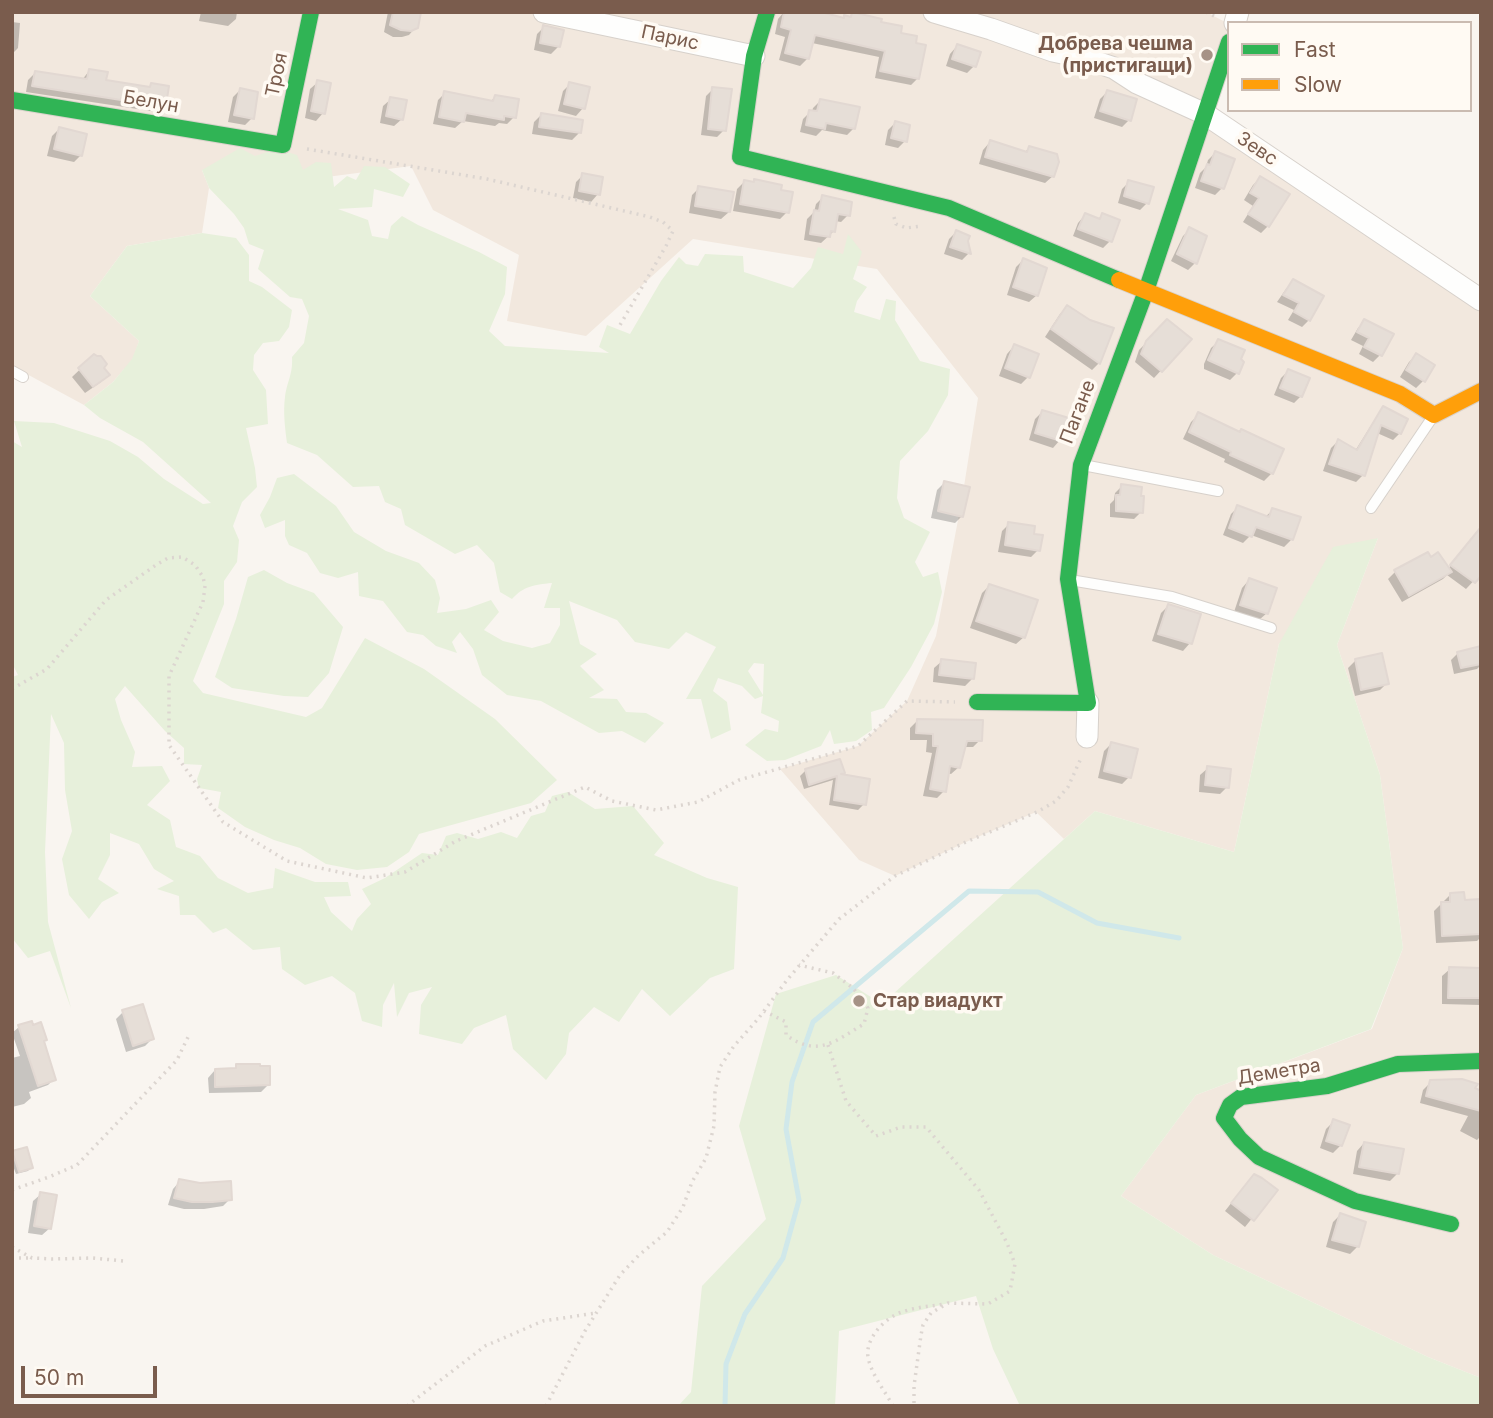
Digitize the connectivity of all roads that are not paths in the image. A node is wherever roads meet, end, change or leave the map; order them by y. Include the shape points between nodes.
1 (311, 12) edge
2 (544, 12) edge
3 (767, 12) edge
4 (934, 12) edge
5 (970, 12) edge
6 (991, 29) junction
7 (1227, 48) edge
8 (754, 56) junction
9 (12, 100) edge
10 (1205, 114) junction
11 (283, 145) joint
12 (1146, 291) junction
13 (1481, 300) edge
14 (12, 371) edge
15 (23, 377) dead end
16 (1481, 391) edge
17 (1434, 415) junction
18 (1081, 465) junction
19 (1218, 491) dead end
20 (1371, 508) dead end
21 (1068, 579) junction
22 (1271, 628) dead end
23 (977, 702) road end
24 (1088, 703) junction
25 (1087, 737) road end
26 (1481, 1061) edge
27 (1451, 1224) dead end

1 - 11 street, Троя
2 - 8 street, Парис
3 - 8 street
4 - 6 street, Зевс
5 - 6 street
6 - 10 street, Зевс via 1114,68
7 - 10 street, Пагане
8 - 12 street via 740,157 949,208
9 - 11 street, Белун
10 - 12 street, Пагане
10 - 13 street, Зевс
12 - 17 street via 1400,394
12 - 18 street, Пагане
14 - 15 lane
16 - 17 street
17 - 20 lane
18 - 19 lane
18 - 21 street, Пагане
21 - 22 lane via 1172,597
21 - 24 street, Пагане
23 - 24 street
24 - 25 street
26 - 27 street, Деметра via 1398,1064 1327,1086 1241,1097 1233,1100 1224,1118 1259,1157 1355,1201

